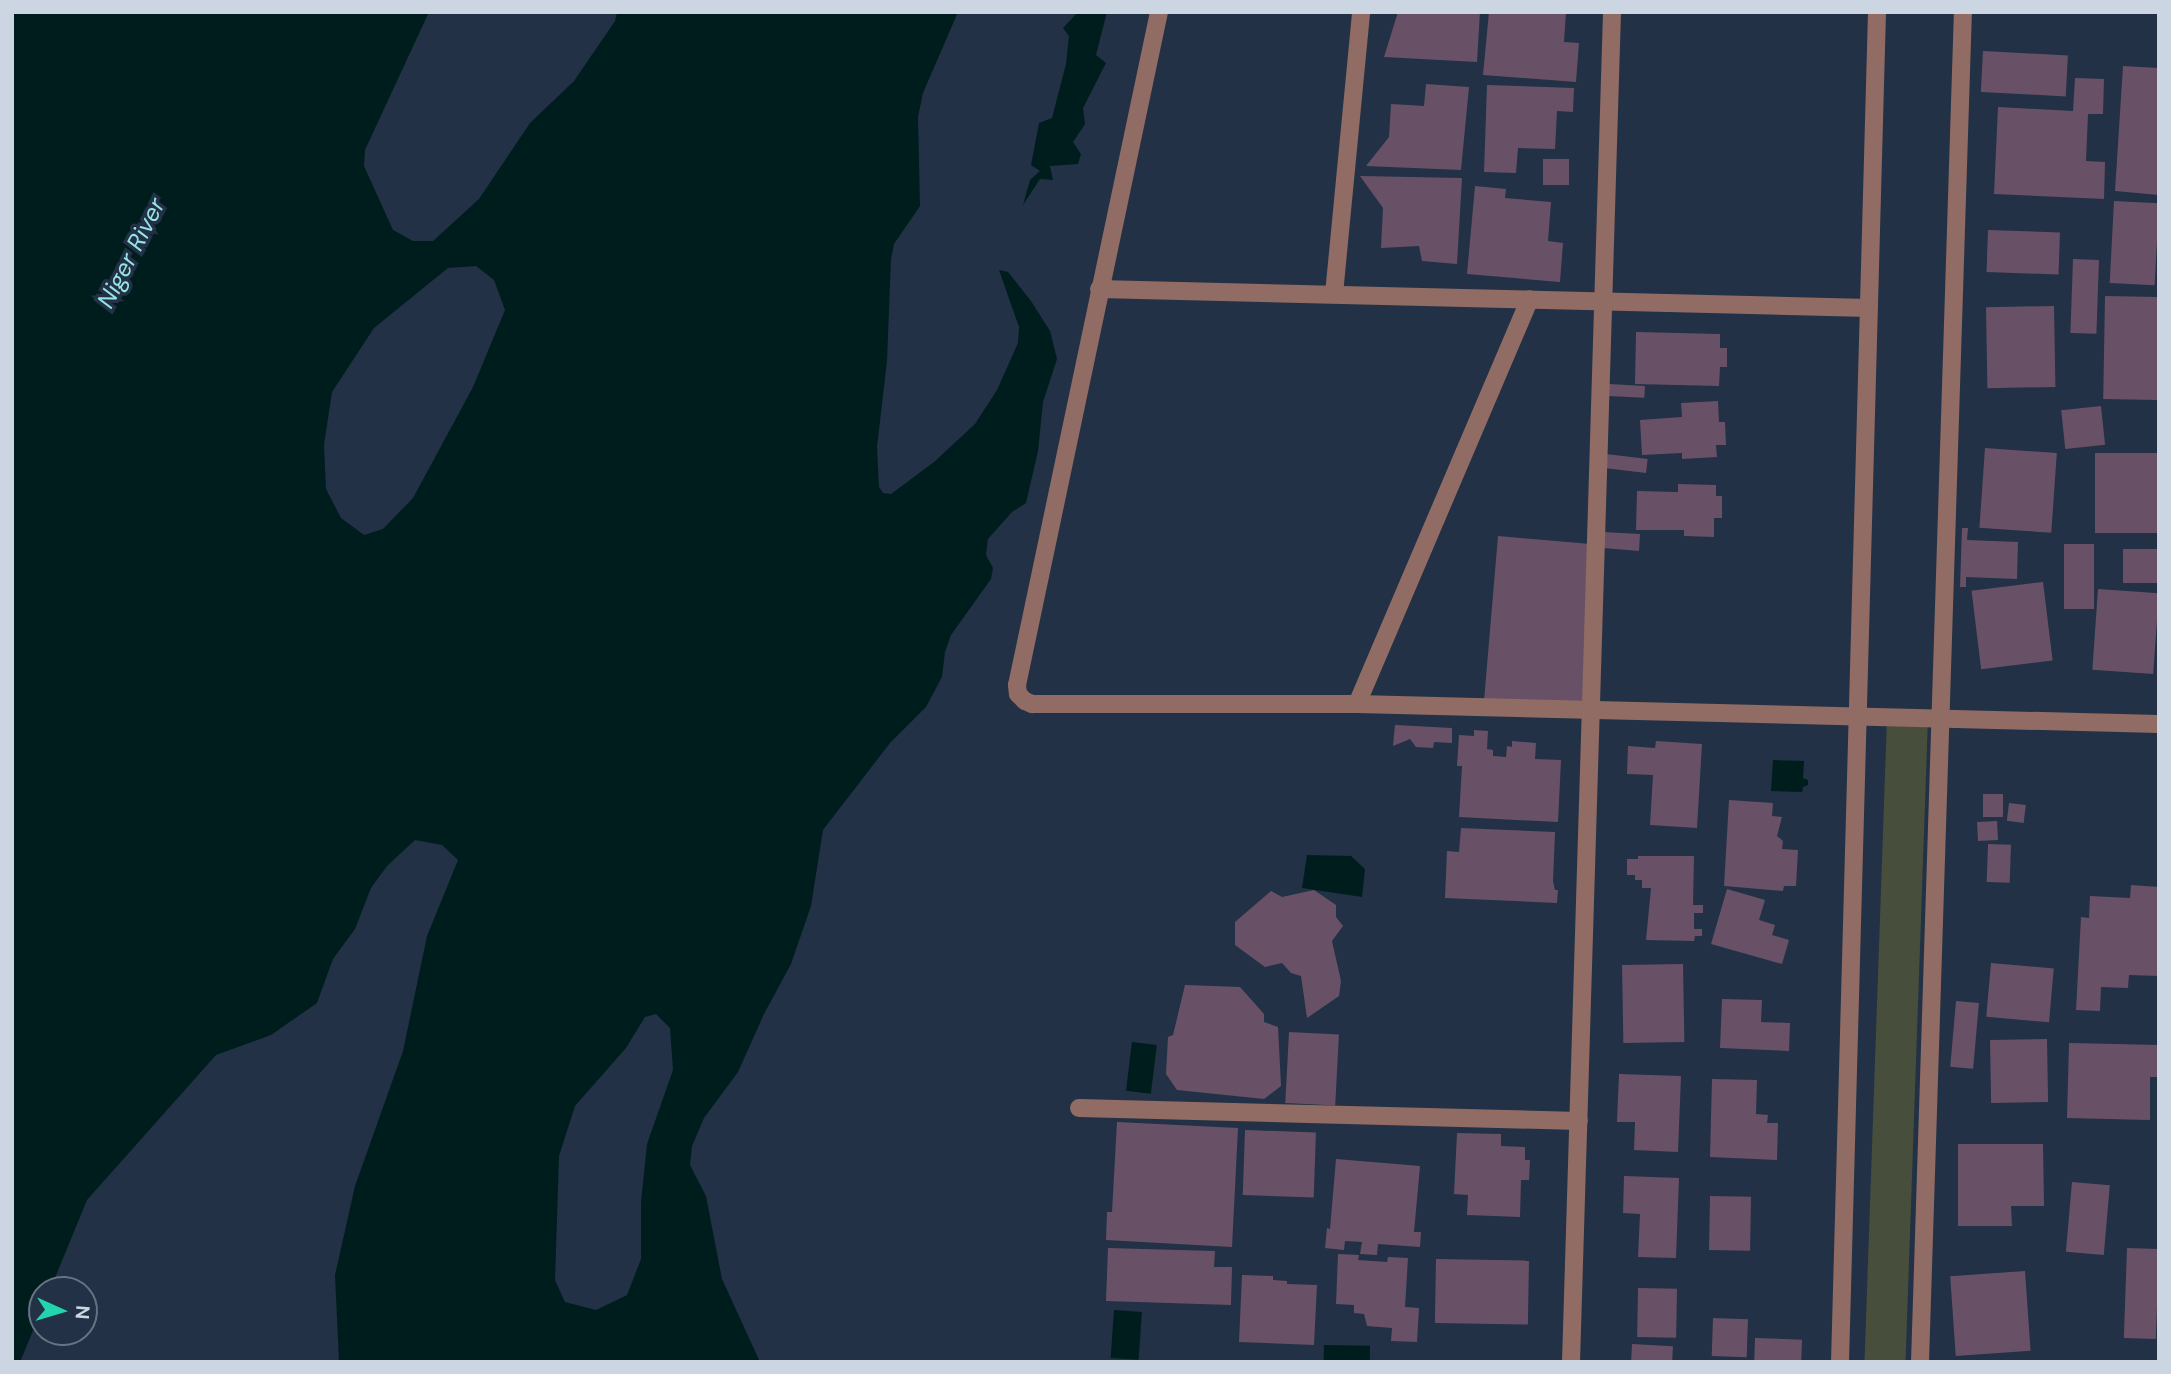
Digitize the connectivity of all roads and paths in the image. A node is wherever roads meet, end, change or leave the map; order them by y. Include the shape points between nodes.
1 (1159, 12) edge
2 (1361, 12) edge
3 (1612, 12) edge
4 (1877, 12) edge
5 (1962, 12) edge
6 (1099, 289) junction
7 (1334, 295) junction
8 (1530, 299) junction
9 (1602, 301) junction
10 (1869, 308) junction
11 (1357, 704) junction
12 (1593, 710) junction
13 (1858, 716) junction
14 (1940, 719) junction
15 (2159, 724) edge
16 (1079, 1108) dead end
17 (1579, 1121) junction
18 (1571, 1362) edge
19 (1840, 1362) edge
20 (1920, 1362) edge

1 - 6 street
2 - 7 street
3 - 9 street
4 - 10 street
5 - 14 street
6 - 7 street
6 - 11 street via 1018,694 1032,704
7 - 8 street
8 - 9 street
8 - 11 street
9 - 10 street
9 - 12 street
10 - 13 street
11 - 12 street
12 - 13 street
12 - 17 street
13 - 14 street
13 - 19 street
14 - 15 street
14 - 20 street
16 - 17 street
17 - 18 street

